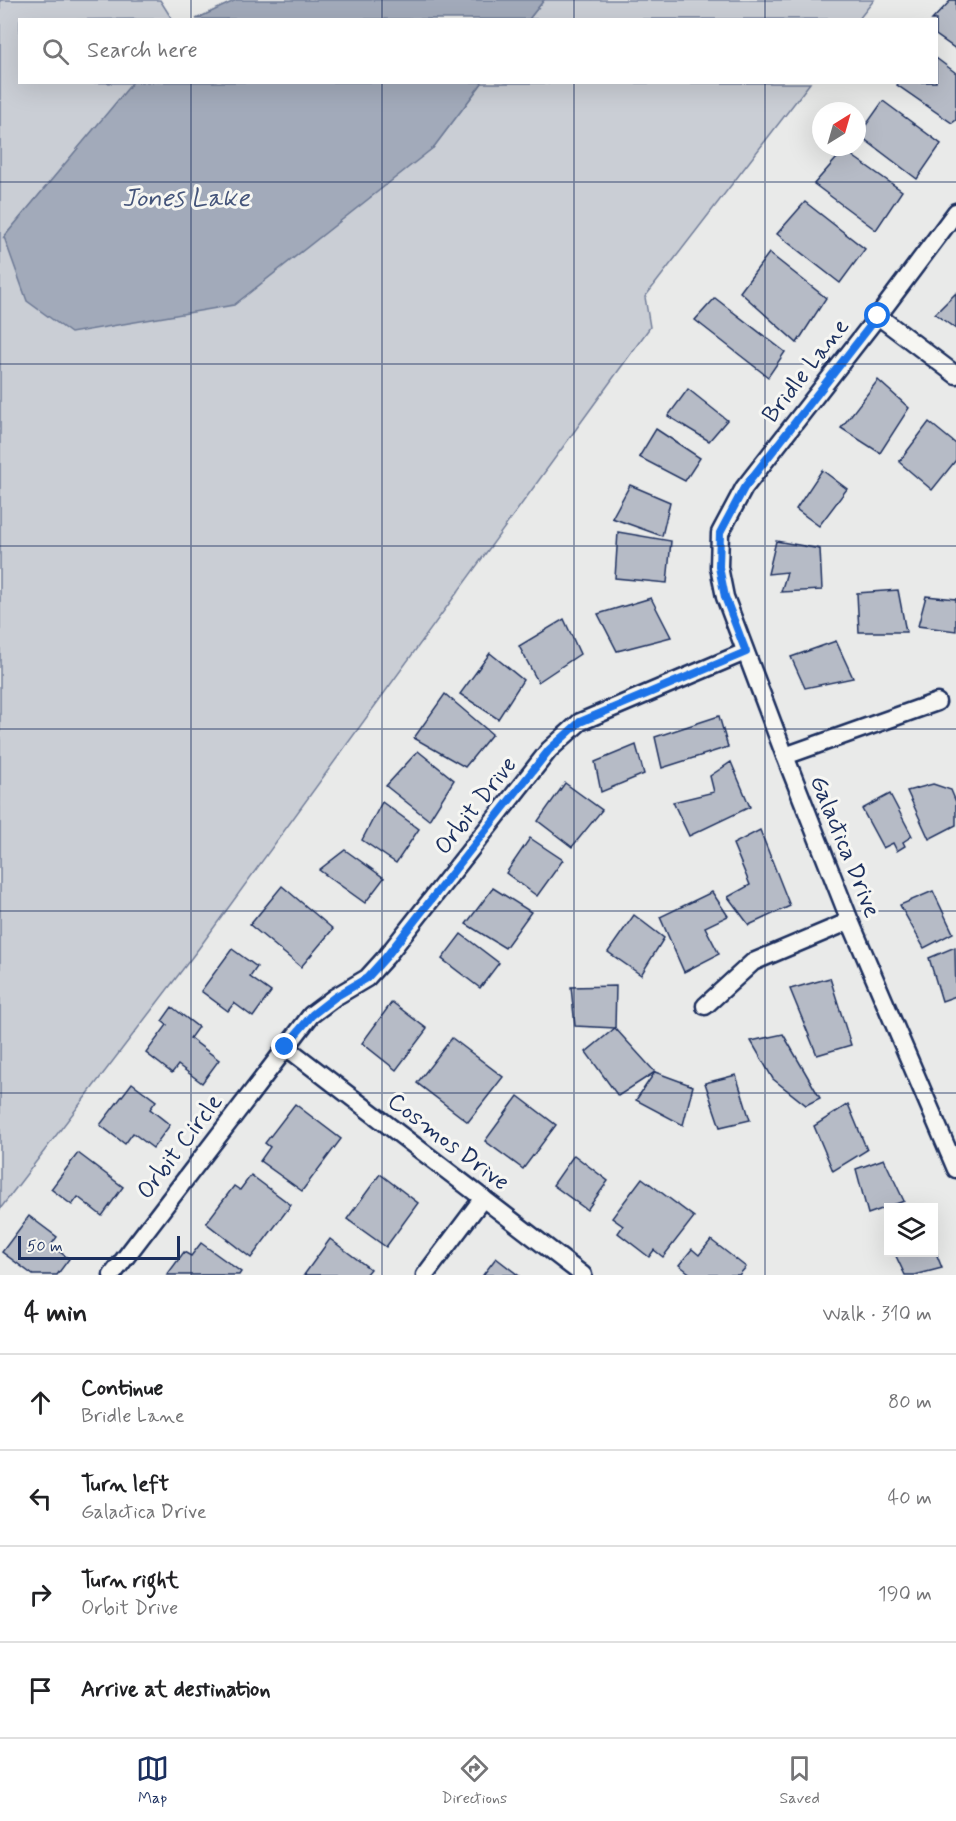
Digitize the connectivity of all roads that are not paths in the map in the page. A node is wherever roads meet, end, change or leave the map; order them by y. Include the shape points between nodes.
1 (956, 212) edge
2 (878, 316) junction
3 (956, 375) edge
4 (720, 533) joint
5 (746, 652) junction
6 (937, 702) dead end
7 (785, 756) junction
8 (850, 921) junction
9 (705, 1006) dead end
10 (285, 1047) junction
11 (956, 1169) edge
12 (483, 1198) junction
13 (112, 1275) edge
14 (425, 1275) edge
15 (583, 1275) edge

1 - 2 street, Bridle Lane
2 - 3 street
2 - 4 street, Bridle Lane via 744,488
4 - 5 street, Galactica Drive via 719,567 725,597
5 - 7 street, Galactica Drive
5 - 10 street, Orbit Drive via 580,722 549,750 367,978 312,1015
6 - 7 street
7 - 8 street, Galactica Drive
8 - 9 street via 753,962
8 - 11 street, Galactica Drive
10 - 12 street, Cosmos Drive
10 - 13 street, Orbit Circle
12 - 14 street
12 - 15 street, Cosmos Drive

